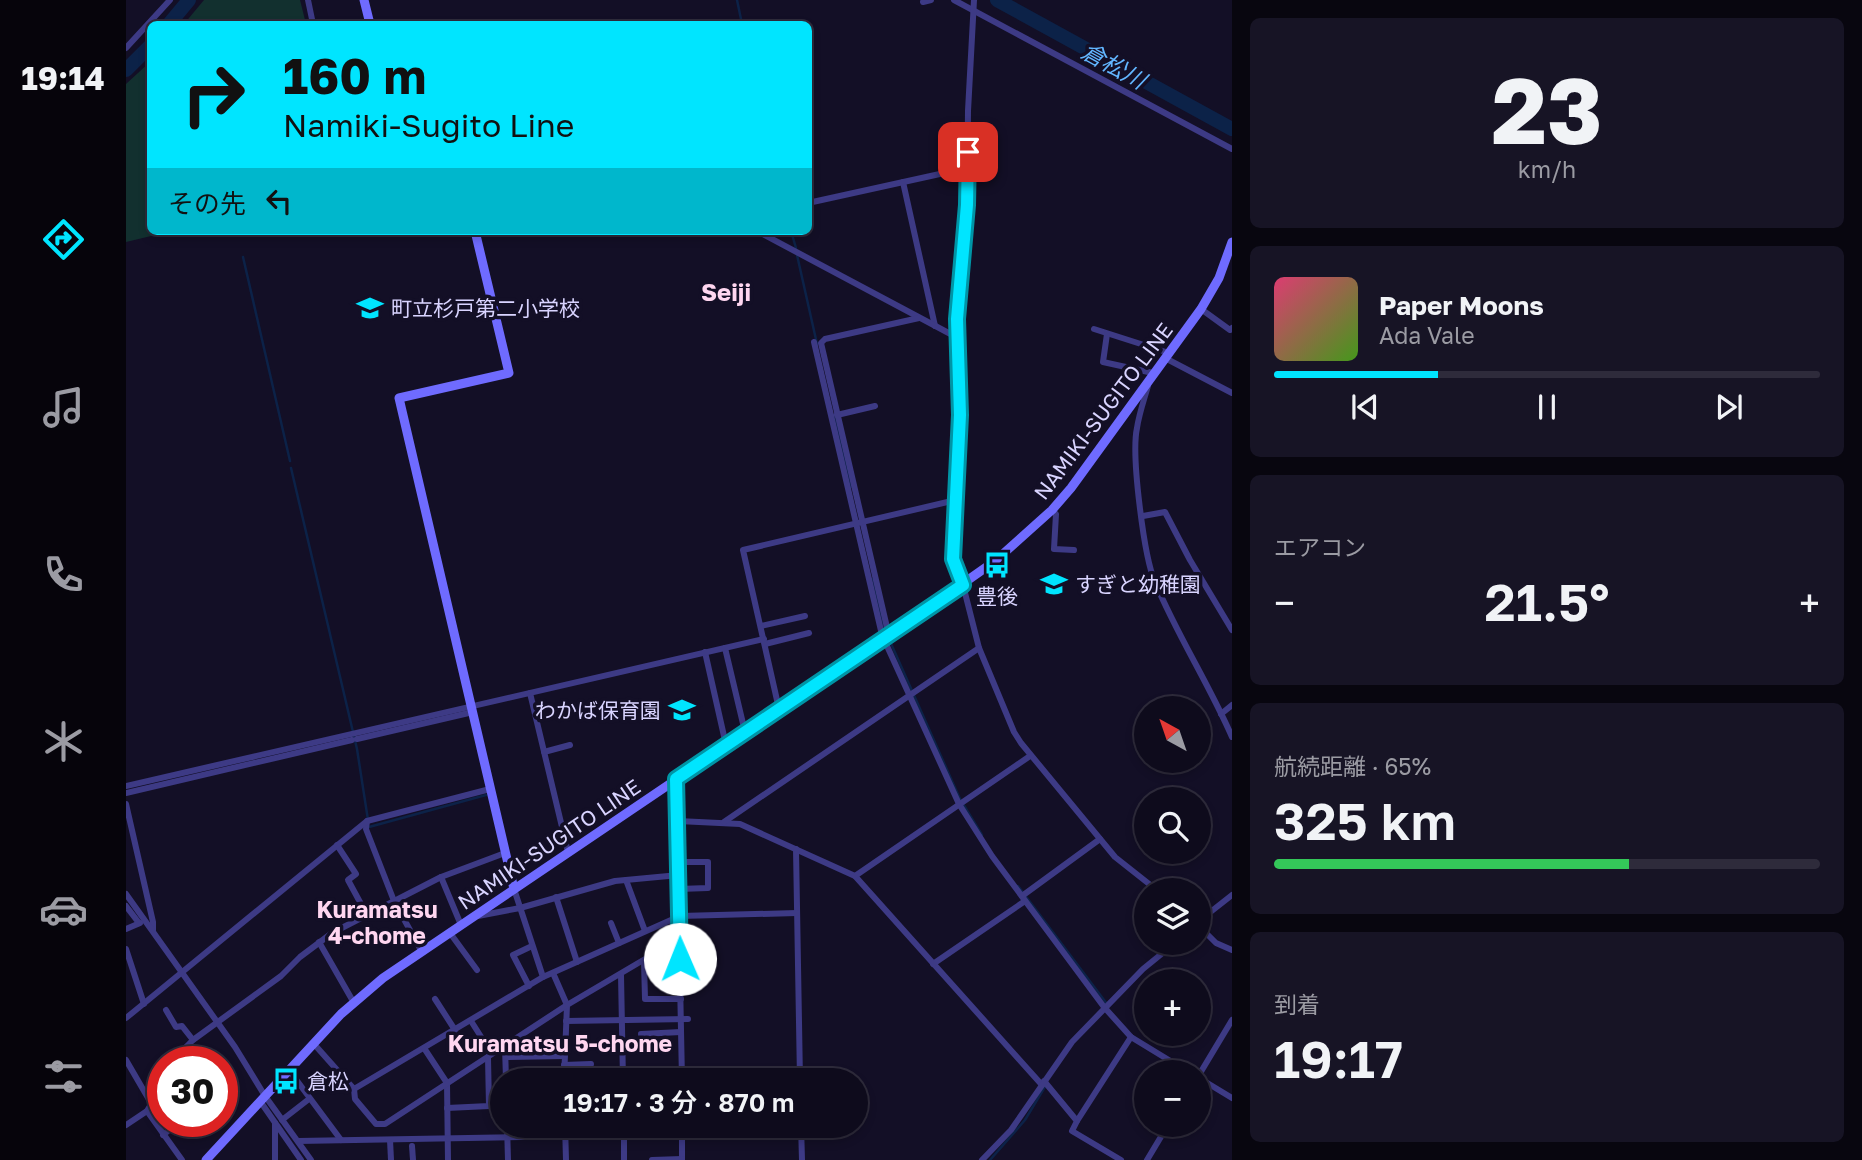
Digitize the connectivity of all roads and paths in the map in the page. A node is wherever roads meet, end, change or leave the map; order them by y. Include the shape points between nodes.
1 (170, 0) edge
2 (308, 0) edge
3 (364, 0) edge
4 (954, 0) edge
5 (974, 0) edge
6 (974, 12) junction
7 (151, 21) edge
8 (312, 21) edge
9 (369, 21) edge
10 (147, 25) edge
11 (126, 48) edge
12 (1232, 149) edge
13 (967, 168) junction
14 (903, 182) junction
15 (812, 202) edge
16 (476, 235) edge
17 (764, 235) edge
18 (1232, 244) edge
19 (1200, 309) junction
20 (919, 318) junction
21 (935, 326) junction
22 (1232, 328) edge
23 (1094, 330) dead end
24 (1107, 334) junction
25 (958, 338) junction
26 (814, 342) dead end
27 (1167, 355) junction
28 (1152, 375) junction
29 (1232, 393) edge
30 (875, 406) dead end
31 (837, 415) junction
32 (956, 500) junction
33 (1052, 510) junction
34 (1143, 516) junction
35 (859, 523) junction
36 (1074, 550) dead end
37 (963, 585) junction
38 (805, 616) dead end
39 (761, 626) junction
40 (1232, 630) edge
41 (809, 633) dead end
42 (887, 638) junction
43 (764, 642) junction
44 (725, 648) junction
45 (979, 648) junction
46 (705, 652) junction
47 (530, 692) junction
48 (910, 695) junction
49 (1232, 705) edge
50 (473, 709) junction
51 (779, 709) junction
52 (1221, 714) junction
53 (745, 732) junction
54 (1232, 737) edge
55 (570, 745) dead end
56 (726, 745) junction
57 (544, 752) junction
58 (1030, 756) junction
59 (676, 779) junction
60 (126, 786) edge
61 (490, 789) junction
62 (126, 793) edge
63 (126, 804) edge
64 (960, 804) junction
65 (367, 821) junction
66 (678, 821) junction
67 (724, 822) junction
68 (1100, 839) junction
69 (337, 845) junction
70 (796, 849) junction
71 (568, 852) junction
72 (505, 853) junction
73 (679, 862) junction
74 (679, 875) junction
75 (855, 876) junction
76 (441, 877) junction
77 (649, 878) junction
78 (1141, 878) edge
79 (626, 880) junction
80 (653, 888) dead end
81 (514, 889) junction
82 (679, 889) junction
83 (126, 894) edge
84 (1232, 895) edge
85 (556, 897) junction
86 (1023, 898) junction
87 (394, 901) junction
88 (126, 906) edge
89 (520, 908) junction
90 (1211, 912) edge
91 (797, 913) junction
92 (367, 915) junction
93 (680, 916) junction
94 (472, 918) junction
95 (142, 922) junction
96 (611, 923) dead end
97 (461, 925) junction
98 (126, 929) edge
99 (645, 930) junction
100 (153, 932) junction
101 (450, 933) junction
102 (1211, 938) edge
103 (680, 939) junction
104 (319, 942) junction
105 (619, 943) junction
106 (532, 946) junction
107 (126, 949) edge
108 (1232, 950) edge
109 (422, 952) junction
110 (1160, 955) edge
111 (644, 961) junction
112 (576, 962) junction
113 (933, 964) junction
114 (477, 970) dead end
115 (181, 973) junction
116 (553, 973) junction
117 (621, 975) junction
118 (543, 977) junction
119 (529, 986) junction
120 (435, 999) dead end
121 (681, 999) junction
122 (354, 1003) junction
123 (144, 1004) junction
124 (567, 1005) junction
125 (1104, 1007) junction
126 (166, 1010) dead end
127 (126, 1018) edge
128 (685, 1018) junction
129 (622, 1020) junction
130 (1232, 1020) edge
131 (471, 1021) junction
132 (566, 1021) junction
133 (218, 1023) junction
134 (454, 1030) junction
135 (681, 1032) junction
136 (641, 1034) dead end
137 (1130, 1037) junction
138 (193, 1040) junction
139 (485, 1043) dead end
140 (314, 1044) junction
141 (187, 1046) edge
142 (505, 1047) junction
143 (424, 1048) junction
144 (564, 1056) junction
145 (506, 1057) junction
146 (488, 1058) junction
147 (126, 1060) edge
148 (1168, 1060) edge
149 (1209, 1060) edge
150 (564, 1065) joint
151 (591, 1065) dead end
152 (506, 1068) edge
153 (623, 1068) edge
154 (682, 1068) edge
155 (800, 1068) edge
156 (289, 1070) junction
157 (447, 1083) junction
158 (1043, 1083) junction
159 (1211, 1085) edge
160 (354, 1089) junction
161 (147, 1095) edge
162 (263, 1098) junction
163 (309, 1098) junction
164 (1232, 1098) edge
165 (447, 1108) junction
166 (147, 1111) edge
167 (279, 1121) junction
168 (1077, 1121) junction
169 (126, 1125) edge
170 (165, 1137) edge
171 (1161, 1137) edge
172 (536, 1138) edge
173 (565, 1138) edge
174 (624, 1138) edge
175 (682, 1138) edge
176 (801, 1138) edge
177 (508, 1139) junction
178 (341, 1140) junction
179 (390, 1140) junction
180 (447, 1140) junction
181 (298, 1142) junction
182 (412, 1146) dead end
183 (215, 1150) junction
184 (182, 1160) edge
185 (206, 1160) edge
186 (218, 1160) edge
187 (275, 1160) edge
188 (302, 1160) edge
189 (311, 1160) edge
190 (391, 1160) edge
191 (413, 1160) edge
192 (448, 1160) edge
193 (508, 1160) edge
194 (566, 1160) edge
195 (624, 1160) edge
196 (652, 1160) edge
197 (682, 1160) edge
198 (802, 1160) edge
199 (982, 1160) edge
200 (1121, 1160) edge
201 (1147, 1160) edge

1 - 7 street
2 - 8 street
3 - 9 main road
4 - 6 street
5 - 6 street
6 - 12 street
6 - 13 street
10 - 11 street
13 - 14 street
13 - 25 street
14 - 15 street
14 - 21 street
16 - 50 main road via 509,373 399,398
17 - 20 street
18 - 19 main road, NAMIKI-SUGITO LINE
19 - 22 street
19 - 27 main road, NAMIKI-SUGITO LINE
20 - 21 street
20 - 31 street via 822,340
21 - 25 street
23 - 24 street
24 - 27 street
24 - 28 street via 1103,362
25 - 32 street
26 - 35 street
27 - 28 main road, NAMIKI-SUGITO LINE
27 - 29 street
28 - 33 main road, NAMIKI-SUGITO LINE
28 - 34 street via 1136,429
30 - 31 street
31 - 35 street
32 - 35 street
32 - 37 street via 953,559
33 - 36 street via 1056,514 1054,549
33 - 37 main road, NAMIKI-SUGITO LINE
34 - 40 street via 1165,512
34 - 52 street via 1150,570
35 - 39 street via 743,550
35 - 42 street
37 - 42 main road, NAMIKI-SUGITO LINE
37 - 45 street
38 - 39 street
39 - 43 street
41 - 43 street
42 - 48 street
42 - 51 main road, NAMIKI-SUGITO LINE
43 - 44 street
43 - 51 street
44 - 46 street
44 - 53 street
45 - 48 street
45 - 58 street via 1014,732
46 - 47 street
46 - 56 street
47 - 50 street
47 - 57 street
48 - 64 street
48 - 67 street
49 - 52 street
50 - 60 street
50 - 61 main road
50 - 62 street
51 - 53 main road, NAMIKI-SUGITO LINE
52 - 54 street
53 - 56 main road, NAMIKI-SUGITO LINE
55 - 57 street
56 - 59 main road, NAMIKI-SUGITO LINE
57 - 71 street
58 - 64 street
58 - 68 street
59 - 66 street
59 - 71 main road, NAMIKI-SUGITO LINE
61 - 65 street
61 - 72 main road
63 - 100 street
64 - 75 street
64 - 86 street
65 - 69 street
65 - 87 street via 366,829
66 - 67 street
66 - 73 street
67 - 70 street via 740,824
68 - 78 street
68 - 86 street
69 - 92 street via 356,874 348,880
69 - 115 street
70 - 75 street
70 - 91 street
71 - 81 main road, NAMIKI-SUGITO LINE
72 - 76 street
72 - 81 main road
73 - 74 street
73 - 82 street via 708,862 708,888
74 - 77 street
74 - 82 street
75 - 113 street
76 - 87 street
76 - 97 street
77 - 79 street
77 - 80 street
79 - 85 street
79 - 99 street
81 - 89 street
81 - 94 main road, NAMIKI-SUGITO LINE
82 - 93 street
83 - 95 street
84 - 90 street
85 - 89 street
85 - 112 street
86 - 113 street
86 - 125 street
87 - 92 street
87 - 109 street
88 - 95 street
89 - 94 street
89 - 106 street
91 - 93 street
91 - 155 street
92 - 104 street
93 - 99 street
93 - 103 street
94 - 97 main road, NAMIKI-SUGITO LINE
95 - 98 street
95 - 100 street
96 - 105 street
97 - 101 main road, NAMIKI-SUGITO LINE
99 - 105 street
100 - 115 street
101 - 109 main road, NAMIKI-SUGITO LINE
101 - 114 street
102 - 108 street
103 - 111 street
103 - 121 street
104 - 122 street
104 - 133 street
105 - 112 street
106 - 118 street
106 - 119 street via 513,954
107 - 123 street
109 - 122 main road, NAMIKI-SUGITO LINE
110 - 125 street
111 - 117 street
111 - 121 street via 645,999
112 - 116 street
113 - 158 street
115 - 123 street
115 - 133 street
116 - 118 street
116 - 124 street
117 - 124 street
117 - 129 street
118 - 119 street
119 - 131 street
120 - 134 street
121 - 128 street
122 - 140 main road, NAMIKI-SUGITO LINE
123 - 127 street
124 - 132 street
124 - 142 street
125 - 137 street
125 - 158 street
126 - 138 street via 176,1027 182,1026
128 - 129 street
128 - 135 street
129 - 132 street
129 - 153 street
130 - 149 street
131 - 134 street
131 - 139 street
132 - 144 street
133 - 138 street
133 - 162 street
134 - 143 street
135 - 136 street
135 - 154 street
137 - 148 street
137 - 168 street
138 - 141 street
140 - 156 main road, NAMIKI-SUGITO LINE
140 - 160 street
142 - 145 street
142 - 146 street
143 - 157 street
143 - 160 street
144 - 145 street
144 - 150 street
145 - 152 street
146 - 157 street
146 - 165 street via 489,1107
147 - 161 street
150 - 151 street
156 - 162 main road, NAMIKI-SUGITO LINE
156 - 163 street
157 - 160 street via 380,1125 355,1099
157 - 165 street
158 - 168 street
158 - 199 street via 1011,1130
159 - 164 street
162 - 167 street
162 - 183 main road, NAMIKI-SUGITO LINE
163 - 167 street
163 - 178 street
165 - 180 street
166 - 169 street
167 - 181 street
167 - 187 street
167 - 188 street
168 - 200 street via 1072,1131
170 - 184 street
171 - 201 street
172 - 177 street
173 - 194 street
174 - 195 street
175 - 197 street
176 - 198 street
177 - 180 street
177 - 193 street
178 - 179 street
178 - 181 street
179 - 180 street
179 - 190 street
180 - 192 street
181 - 189 street
182 - 191 street
183 - 185 main road, NAMIKI-SUGITO LINE
183 - 186 street
196 - 197 street

